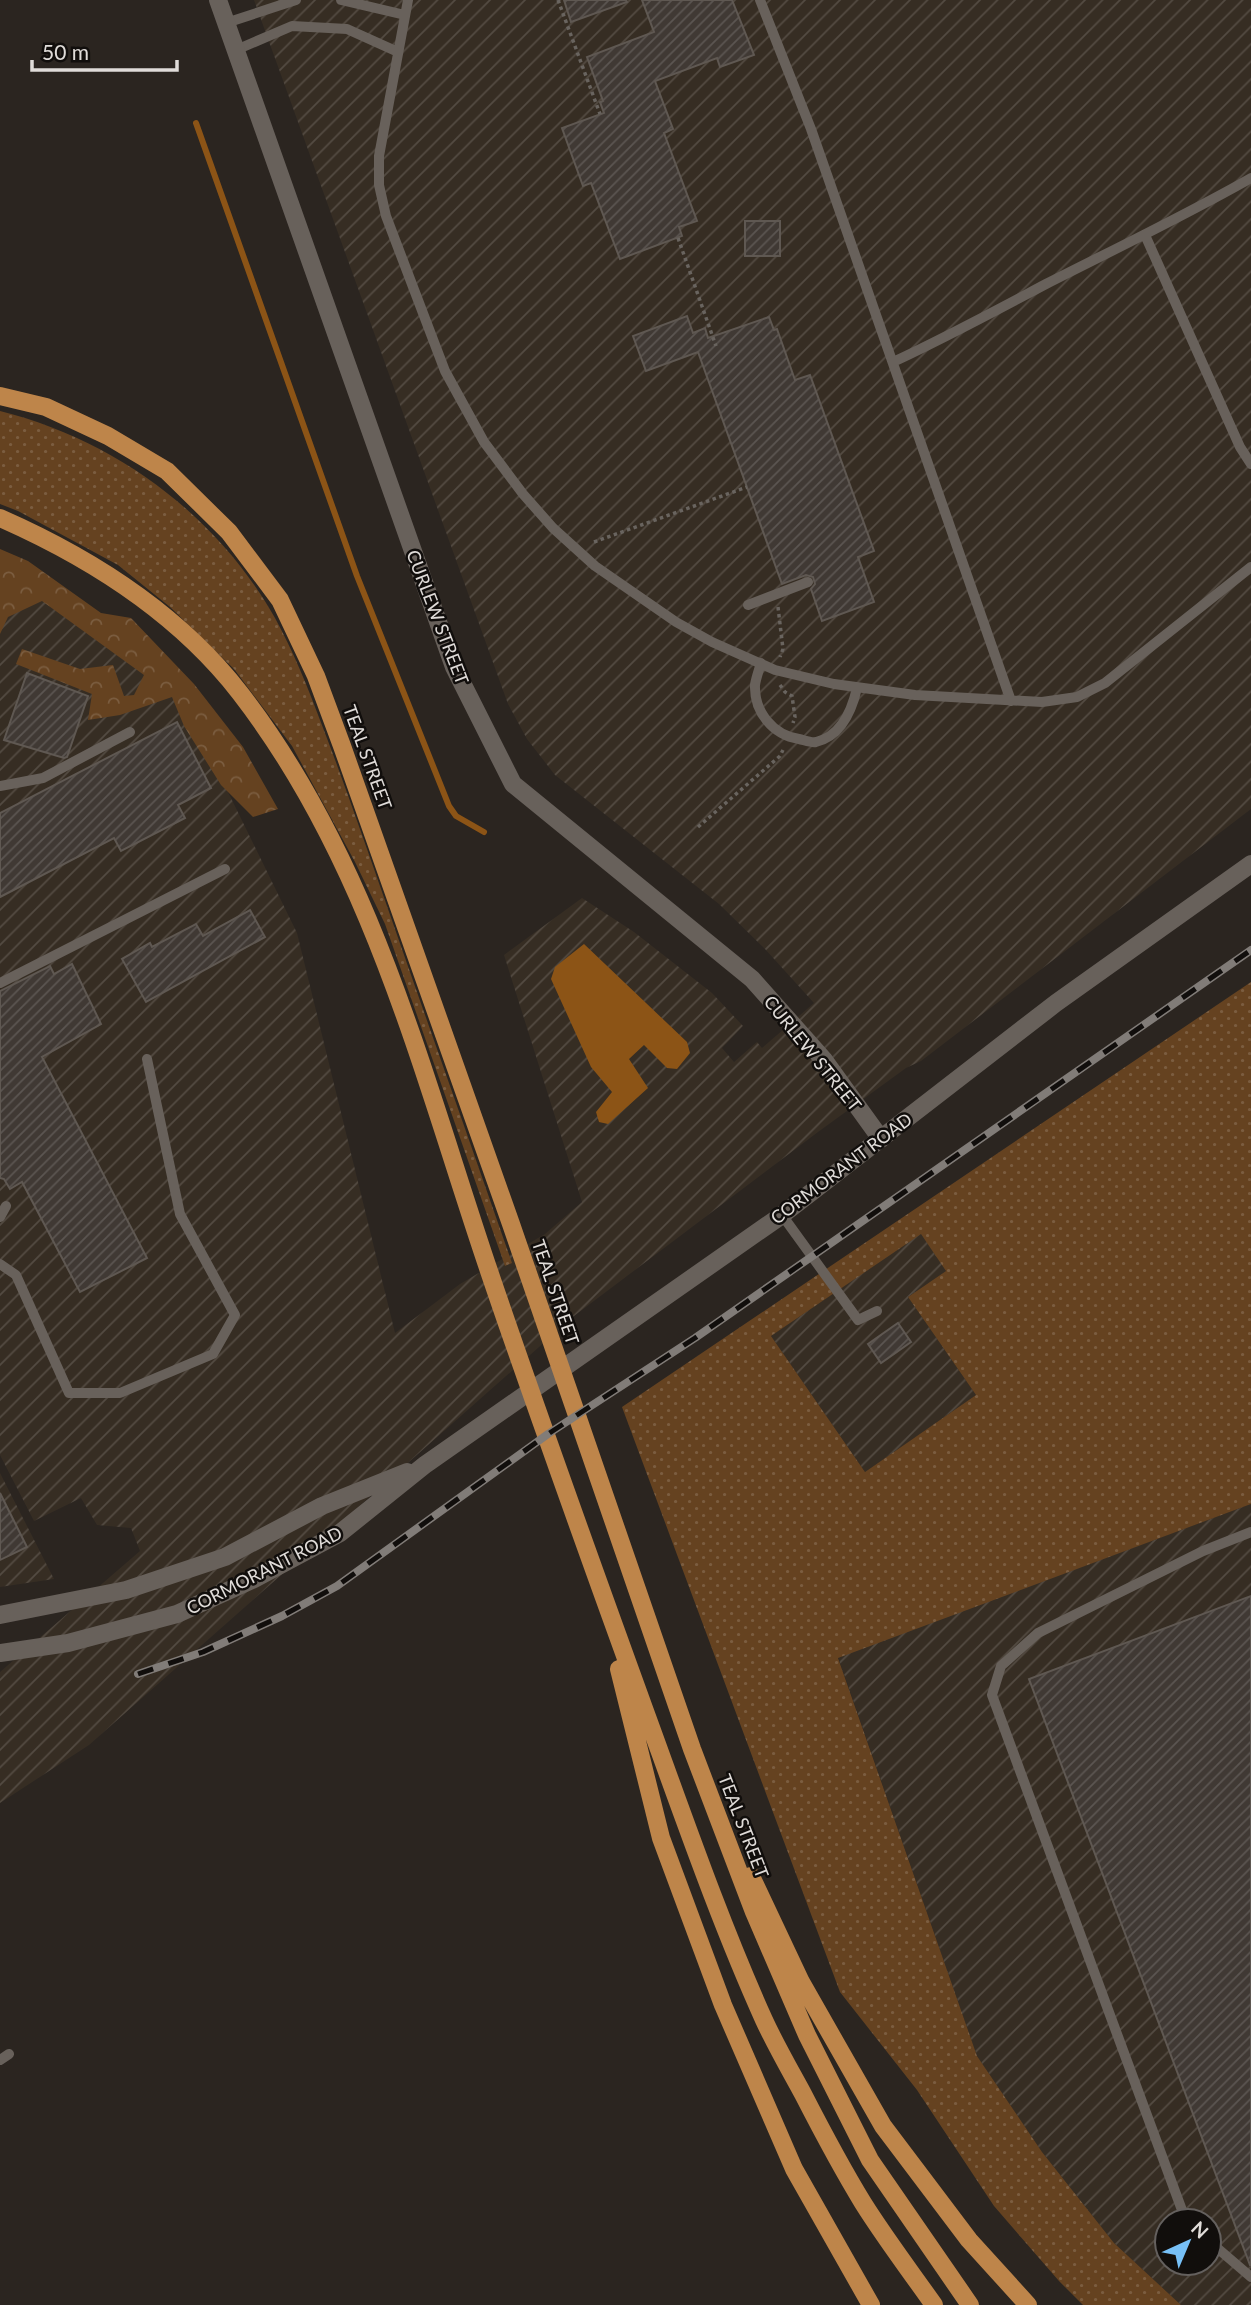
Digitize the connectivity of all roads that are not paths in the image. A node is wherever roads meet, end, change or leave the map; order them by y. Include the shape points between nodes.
1 (218, 0) edge
2 (296, 0) edge
3 (341, 0) edge
4 (408, 0) edge
5 (760, 0) edge
6 (405, 15) junction
7 (226, 23) junction
8 (236, 50) junction
9 (398, 52) junction
10 (1251, 178) edge
11 (1145, 235) junction
12 (892, 362) junction
13 (0, 396) edge
14 (1251, 464) edge
15 (0, 518) edge
16 (1251, 567) edge
17 (808, 582) dead end
18 (748, 606) dead end
19 (761, 663) junction
20 (857, 688) junction
21 (1011, 701) junction
22 (130, 732) dead end
23 (0, 786) edge
24 (1251, 864) edge
25 (225, 869) dead end
26 (0, 983) edge
27 (147, 1059) dead end
28 (881, 1139) junction
29 (6, 1206) dead end
30 (782, 1215) junction
31 (0, 1217) edge
32 (0, 1264) edge
33 (877, 1311) dead end
34 (426, 1464) junction
35 (1251, 1532) edge
36 (599, 1584) junction
37 (0, 1615) edge
38 (0, 1653) edge
39 (692, 1749) junction
40 (1181, 2207) edge
41 (1223, 2253) edge
42 (1251, 2277) edge
43 (871, 2305) edge
44 (934, 2305) edge
45 (970, 2305) edge
46 (1028, 2305) edge

1 - 7 street, CURLEW STREET
2 - 7 lane
3 - 6 lane
4 - 6 lane
5 - 12 lane via 811,129
6 - 9 lane
7 - 8 street, CURLEW STREET
8 - 9 lane via 292,26 347,29
8 - 28 street, CURLEW STREET via 454,667 513,784 752,979 824,1060
9 - 19 lane via 379,156 379,185 424,321 477,431 523,494 595,566 676,622
10 - 11 lane
11 - 12 lane
11 - 14 lane
12 - 21 lane
13 - 39 main road, TEAL STREET via 46,407 167,471 229,532 280,600 342,746
15 - 36 main road via 47,539 123,585 156,608 219,667 268,731 326,828 388,968
16 - 21 lane via 1105,683 1077,697
17 - 18 lane
19 - 20 lane
19 - 20 lane via 755,684 757,703 772,729 787,738 815,742 837,730 853,708
20 - 21 lane
22 - 23 lane via 43,778
24 - 28 street, CORMORANT ROAD via 1056,1003
25 - 26 lane
27 - 32 lane via 180,1214 235,1315 212,1354 120,1393 69,1393 16,1275
28 - 30 street, CORMORANT ROAD
29 - 31 lane
30 - 33 lane via 858,1320
30 - 34 street, CORMORANT ROAD
34 - 37 street, CORMORANT ROAD via 322,1506 225,1557 126,1590
34 - 38 street, CORMORANT ROAD via 340,1533 177,1614 68,1643
35 - 40 lane via 1038,1633 1002,1666 992,1695
36 - 43 main road via 661,1838 723,2005 794,2169
36 - 44 main road via 766,2025 866,2207
39 - 45 main road, TEAL STREET via 754,1912 819,2060 870,2160
39 - 46 main road via 801,1982 883,2126 969,2240
41 - 42 lane

